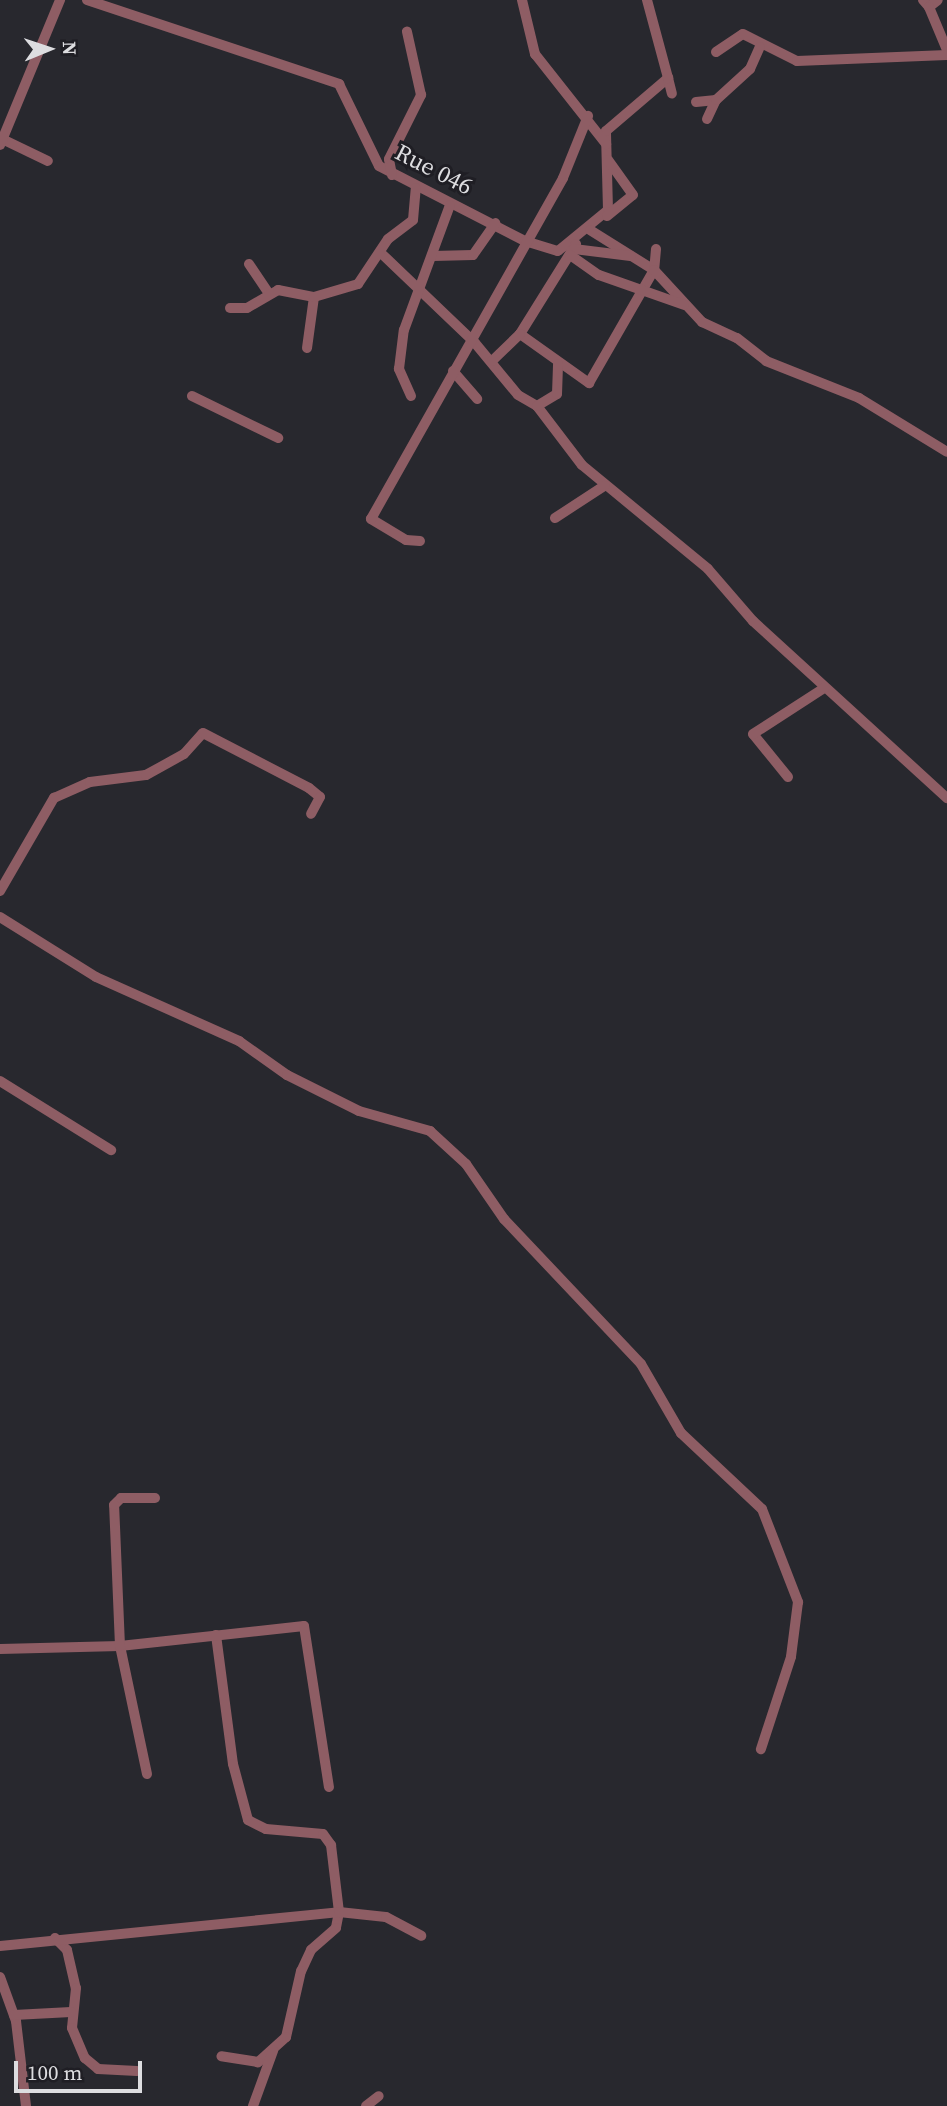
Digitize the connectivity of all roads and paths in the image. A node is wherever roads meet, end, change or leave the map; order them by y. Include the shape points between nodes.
1 (60, 0) edge
2 (87, 0) edge
3 (522, 0) edge
4 (646, 0) edge
5 (938, 0) edge
6 (926, 4) edge
7 (407, 32) dead end
8 (760, 47) junction
9 (947, 50) edge
10 (716, 52) dead end
11 (947, 55) edge
12 (716, 100) junction
13 (696, 102) dead end
14 (588, 116) junction
15 (707, 118) dead end
16 (1, 140) edge
17 (606, 144) junction
18 (48, 160) dead end
19 (608, 160) junction
20 (393, 175) junction
21 (416, 188) junction
22 (450, 205) junction
23 (603, 220) junction
24 (495, 223) junction
25 (590, 230) junction
26 (580, 238) junction
27 (525, 241) junction
28 (656, 249) dead end
29 (572, 252) junction
30 (383, 255) junction
31 (433, 256) junction
32 (633, 256) junction
33 (248, 264) dead end
34 (654, 270) junction
35 (418, 287) junction
36 (643, 290) junction
37 (268, 292) junction
38 (314, 297) junction
39 (685, 305) junction
40 (230, 307) dead end
41 (520, 334) junction
42 (471, 340) junction
43 (307, 348) dead end
44 (492, 361) junction
45 (558, 364) junction
46 (453, 371) junction
47 (192, 396) dead end
48 (411, 396) dead end
49 (477, 399) dead end
50 (537, 406) junction
51 (278, 438) dead end
52 (947, 453) edge
53 (604, 486) junction
54 (555, 519) dead end
55 (420, 541) dead end
56 (824, 688) junction
57 (788, 777) dead end
58 (947, 798) edge
59 (311, 814) dead end
60 (0, 891) edge
61 (0, 917) edge
62 (0, 1081) edge
63 (111, 1150) dead end
64 (155, 1498) dead end
65 (216, 1635) junction
66 (120, 1646) junction
67 (0, 1649) edge
68 (761, 1749) dead end
69 (147, 1774) dead end
70 (329, 1787) dead end
71 (339, 1912) junction
72 (421, 1936) dead end
73 (55, 1938) junction
74 (0, 1946) edge
75 (0, 1977) edge
76 (71, 2012) junction
77 (14, 2015) junction
78 (274, 2050) junction
79 (221, 2056) dead end
80 (136, 2071) dead end
81 (379, 2096) dead end
82 (26, 2106) edge
83 (253, 2106) edge
84 (366, 2106) edge

1 - 16 street
2 - 20 street, Rue 046 via 339,84 361,137
3 - 14 street via 535,54
4 - 17 street via 669,89 606,131
5 - 6 street
6 - 9 street
7 - 20 street via 421,95 389,159
8 - 10 street via 743,34
8 - 11 street via 823,63
8 - 12 street via 750,69
12 - 13 street
12 - 15 street
14 - 17 street
14 - 27 street via 563,178
16 - 18 street
17 - 19 street
19 - 23 street via 608,210
19 - 23 street, Rue 046 via 633,195
20 - 21 street, Rue 046
21 - 22 street, Rue 046
21 - 30 street via 416,214 383,245
22 - 24 street, Rue 046
22 - 31 street
23 - 25 street, Rue 046
24 - 27 street, Rue 046
24 - 31 street via 472,255
25 - 26 street, Rue 046
25 - 32 street
26 - 27 street, Rue 046 via 558,251
26 - 29 street
27 - 42 street
28 - 34 street
29 - 32 street
29 - 36 street via 599,275
29 - 41 street
30 - 35 street
30 - 38 street via 350,290
31 - 35 street
32 - 34 street
33 - 37 street
34 - 36 street
34 - 39 street
35 - 42 street
35 - 48 street via 399,369
36 - 39 street
36 - 45 street via 589,383
37 - 38 street
37 - 40 street via 247,307
38 - 43 street
39 - 52 street via 766,361 847,392
41 - 44 street
41 - 45 street
42 - 44 street
42 - 46 street
44 - 50 street via 518,395
45 - 50 street via 557,394
46 - 49 street
46 - 55 street via 372,519 406,540
47 - 51 street
50 - 53 street
53 - 54 street
53 - 56 street via 631,500 708,569
56 - 57 street via 753,734
56 - 58 street
59 - 60 street via 320,797 309,788 203,733 184,754 146,775 90,782 54,798
61 - 68 street via 96,977 239,1041 287,1075 359,1111 430,1131 466,1164 504,1219 641,1364 681,1433 762,1509 798,1602 790,1657
62 - 63 street
64 - 66 street via 121,1498 114,1505
65 - 66 street
65 - 70 street via 304,1626
65 - 71 street via 233,1764 248,1820 266,1829 323,1834 331,1845
66 - 67 street
66 - 69 street
71 - 72 street via 386,1917
71 - 73 street
71 - 78 street via 336,1928 306,1961 286,2037
73 - 74 street
73 - 76 street via 67,1950 76,1988
75 - 77 street
76 - 77 street
76 - 80 street via 85,2058 98,2069
77 - 82 street
78 - 79 street via 258,2062
78 - 83 street
81 - 84 street

